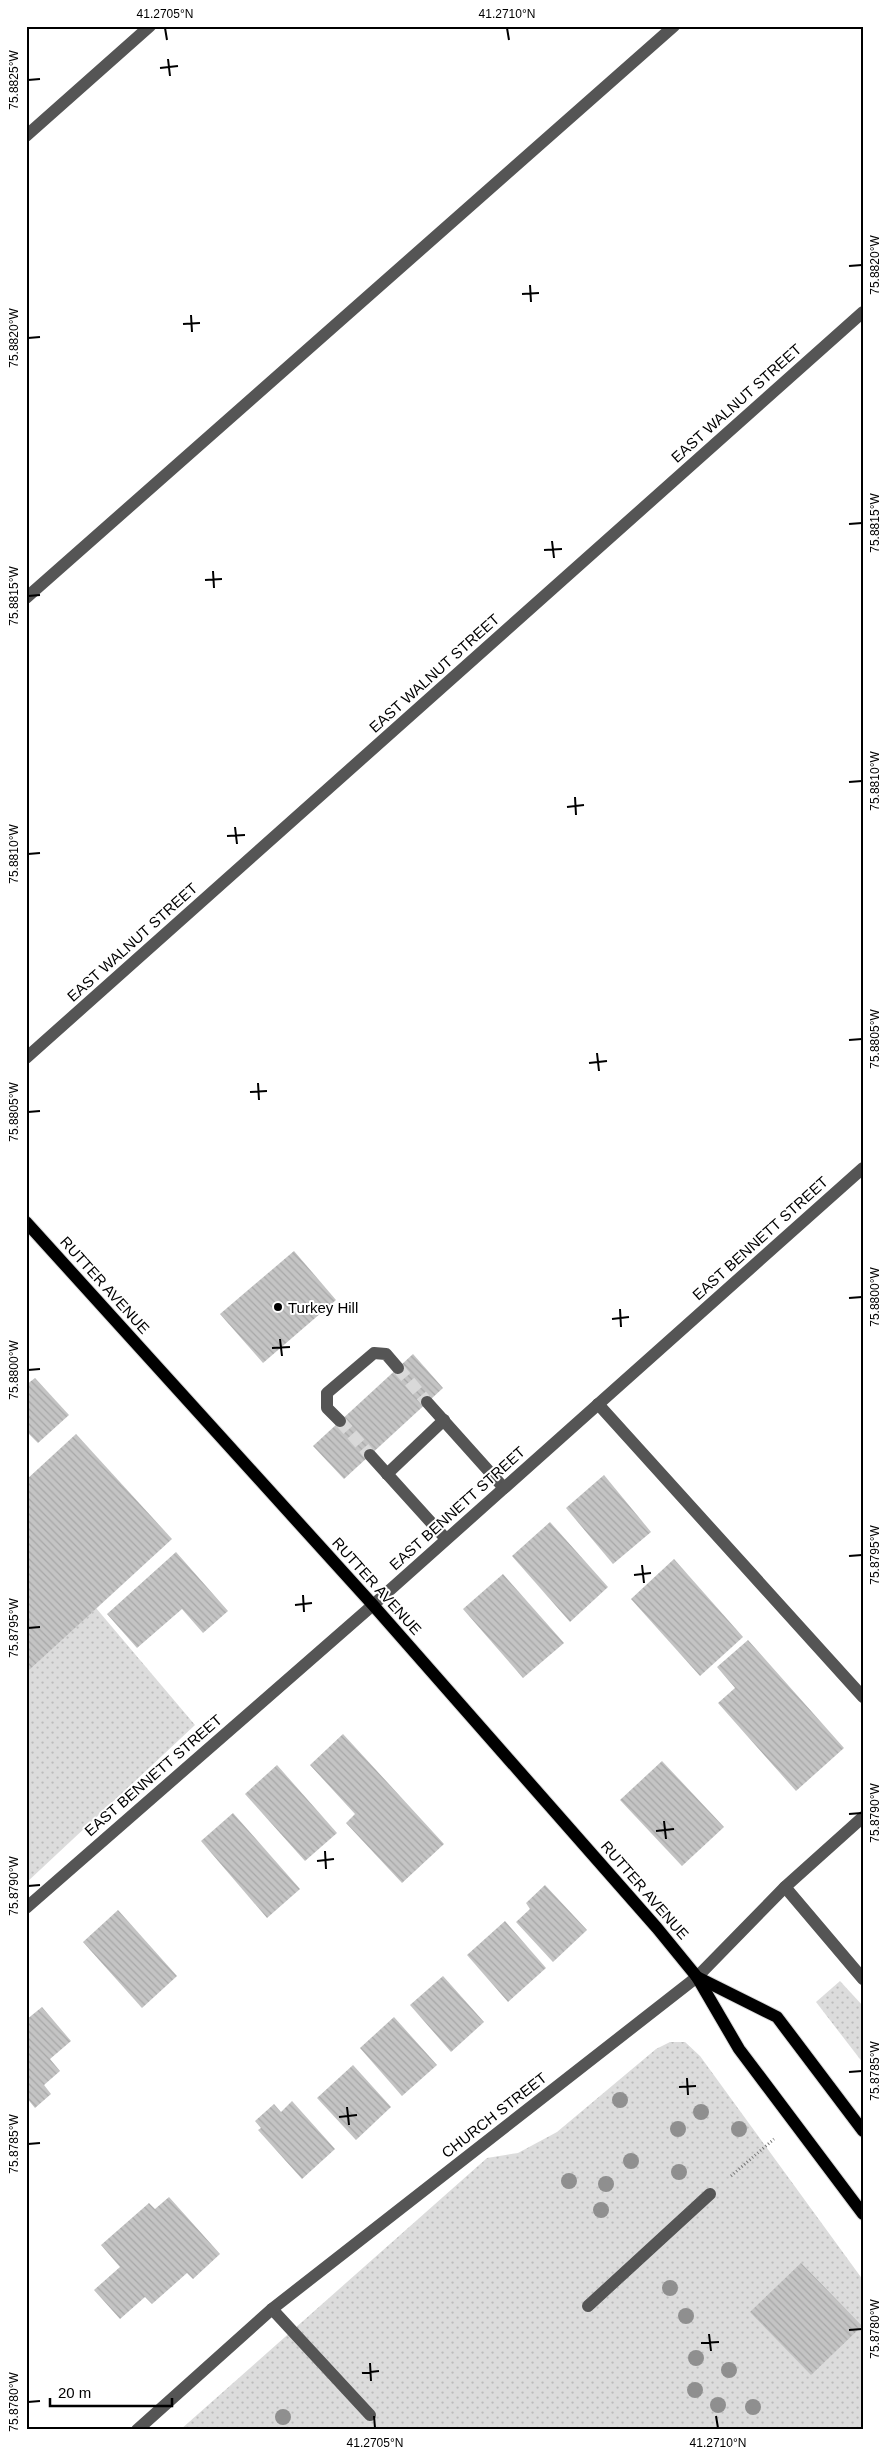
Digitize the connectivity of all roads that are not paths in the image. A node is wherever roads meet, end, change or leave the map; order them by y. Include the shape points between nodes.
1 (150, 26) edge
2 (674, 26) edge
3 (26, 136) edge
4 (863, 312) edge
5 (26, 598) edge
6 (26, 1058) edge
7 (863, 1168) edge
8 (26, 1222) edge
9 (398, 1368) tunnel mouth
10 (427, 1402) tunnel mouth
11 (598, 1404) junction
12 (444, 1420) junction
13 (340, 1421) tunnel mouth
14 (370, 1455) tunnel mouth
15 (387, 1474) junction
16 (504, 1488) junction
17 (446, 1539) junction
18 (372, 1605) junction
19 (863, 1697) edge
20 (863, 1817) edge
21 (785, 1887) junction
22 (26, 1908) edge
23 (697, 1976) junction
24 (863, 1979) edge
25 (863, 2131) edge
26 (710, 2194) dead end
27 (863, 2214) edge
28 (588, 2306) dead end
29 (272, 2310) junction
30 (370, 2416) dead end
31 (137, 2430) edge

1 - 3 street
2 - 5 street
4 - 6 street, EAST WALNUT STREET
7 - 11 street, EAST BENNETT STREET
8 - 18 main road, RUTTER AVENUE
9 - 13 street via 386,1354 374,1353 327,1393 327,1408
10 - 12 street
11 - 16 street, EAST BENNETT STREET
11 - 19 street
12 - 15 street
12 - 16 street
14 - 15 street
15 - 17 street
16 - 17 street, EAST BENNETT STREET
17 - 18 street, EAST BENNETT STREET
18 - 22 street, EAST BENNETT STREET
18 - 23 main road, RUTTER AVENUE
20 - 21 street, CHURCH STREET
21 - 23 street, CHURCH STREET
21 - 24 street
23 - 25 main road, RUTTER AVENUE via 776,2016
23 - 27 main road, RUTTER AVENUE via 739,2049
23 - 29 street, CHURCH STREET
26 - 28 street
29 - 30 street
29 - 31 street, CHURCH STREET

